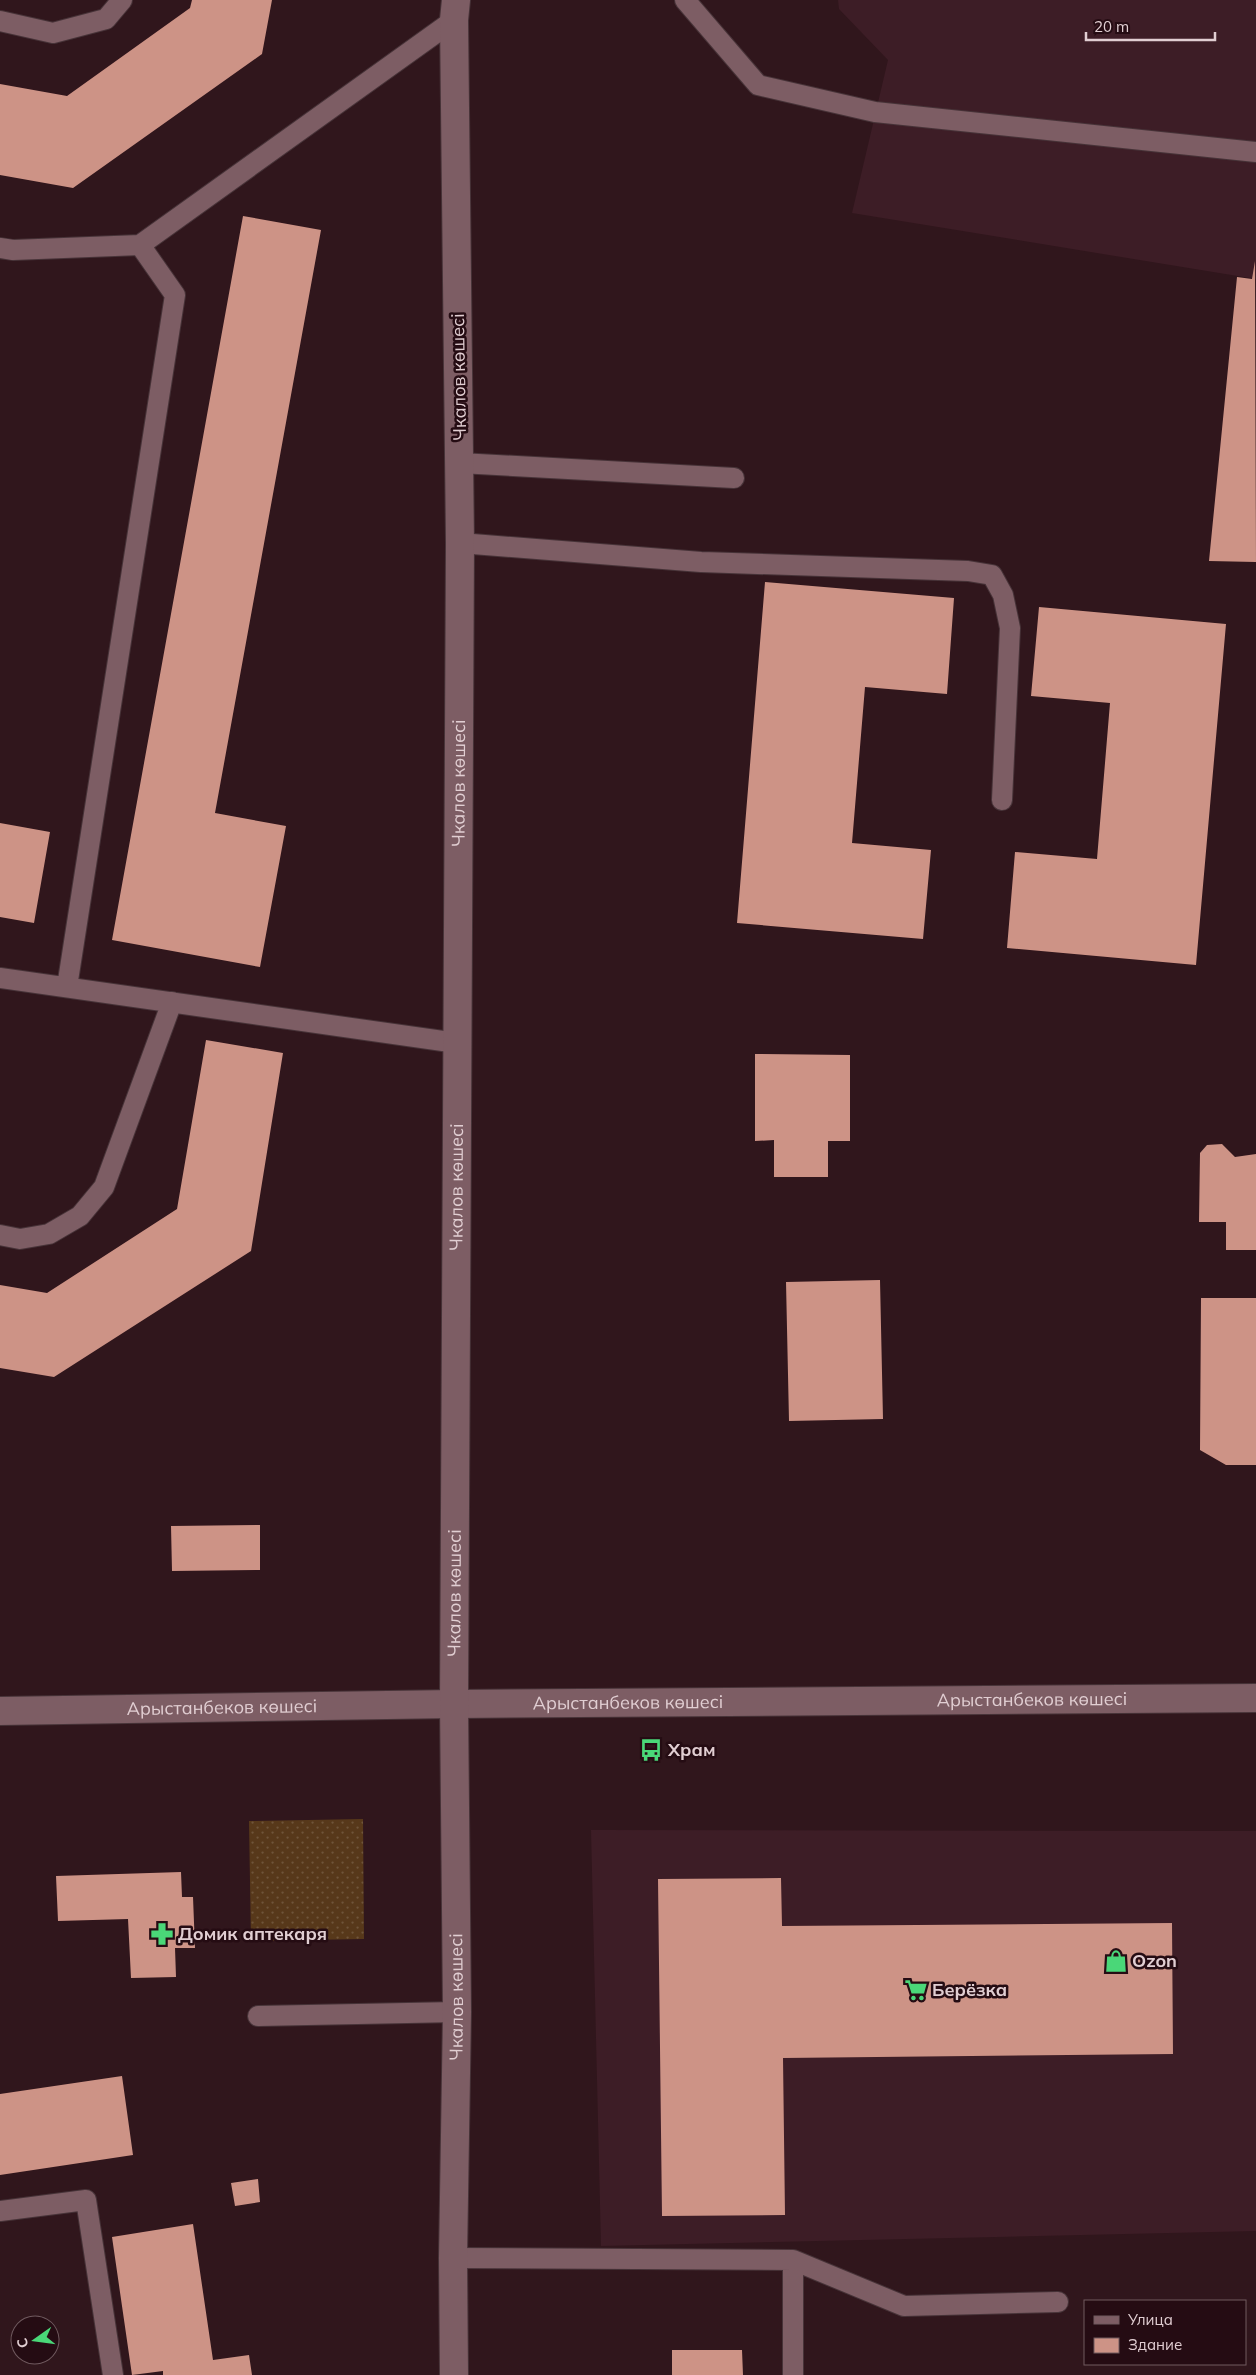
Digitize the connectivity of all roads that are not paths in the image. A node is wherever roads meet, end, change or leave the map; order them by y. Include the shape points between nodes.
1 (122, 0) edge
2 (685, 0) edge
3 (455, 10) edge
4 (0, 21) edge
5 (1256, 152) edge
6 (140, 245) junction
7 (0, 248) edge
8 (460, 462) junction
9 (734, 478) dead end
10 (460, 543) junction
11 (1002, 800) dead end
12 (0, 978) edge
13 (67, 987) junction
14 (172, 1002) junction
15 (457, 1043) junction
16 (0, 1235) edge
17 (1256, 1698) edge
18 (454, 1704) junction
19 (0, 1711) edge
20 (457, 2012) junction
21 (258, 2016) dead end
22 (0, 2212) edge
23 (453, 2258) junction
24 (792, 2260) junction
25 (1058, 2302) dead end
26 (113, 2375) edge
27 (454, 2375) edge
28 (793, 2375) edge

1 - 4 lane via 106,19 53,33
2 - 5 lane via 758,85 875,112
3 - 6 lane
3 - 8 street, Чкалов көшесі
6 - 7 lane
6 - 13 lane via 175,295
8 - 9 lane
8 - 10 street, Чкалов көшесі
10 - 11 lane via 701,562 992,575 1003,595 1010,628
10 - 15 street, Чкалов көшесі
12 - 13 lane
13 - 14 lane
14 - 15 lane
14 - 16 lane via 104,1187 80,1216 49,1234 20,1238
15 - 18 street, Чкалов көшесі
17 - 18 street, Арыстанбеков көшесі
18 - 19 street, Арыстанбеков көшесі
18 - 20 street, Чкалов көшесі
20 - 21 lane
20 - 23 street, Чкалов көшесі
22 - 26 lane via 86,2200
23 - 24 lane
23 - 27 street, Чкалов көшесі
24 - 25 lane via 904,2306
24 - 28 lane

